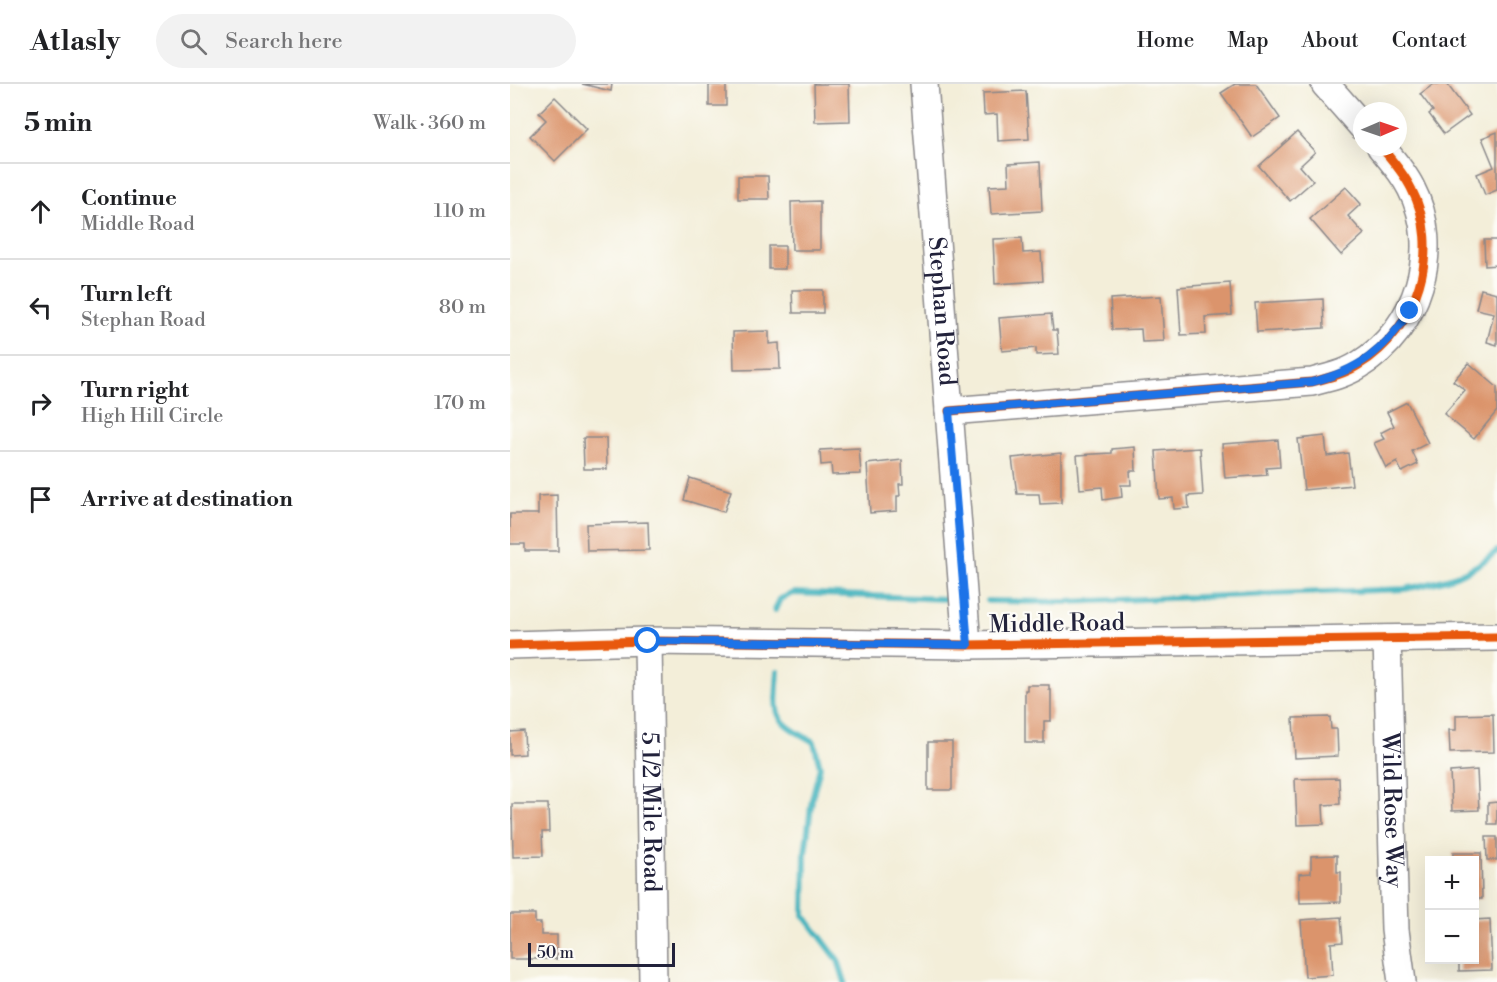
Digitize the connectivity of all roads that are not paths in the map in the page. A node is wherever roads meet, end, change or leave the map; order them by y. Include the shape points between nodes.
1 (924, 84) edge
2 (1325, 84) edge
3 (1353, 116) edge
4 (1389, 156) edge
5 (949, 411) junction
6 (1497, 637) edge
7 (1387, 639) junction
8 (648, 641) junction
9 (510, 645) edge
10 (968, 645) junction
11 (653, 982) edge
12 (1402, 982) edge

1 - 5 street, Stephan Road
2 - 3 street
4 - 5 street via 1412,189 1421,213 1425,259 1410,311 1391,338 1359,365 1312,382
5 - 10 street, Stephan Road
6 - 7 street, Middle Road
7 - 10 street, Middle Road
7 - 12 street, Wild Rose Way via 1395,930
8 - 9 street, Middle Road
8 - 10 street, Middle Road
8 - 11 street, 5 1/2 Mile Road

